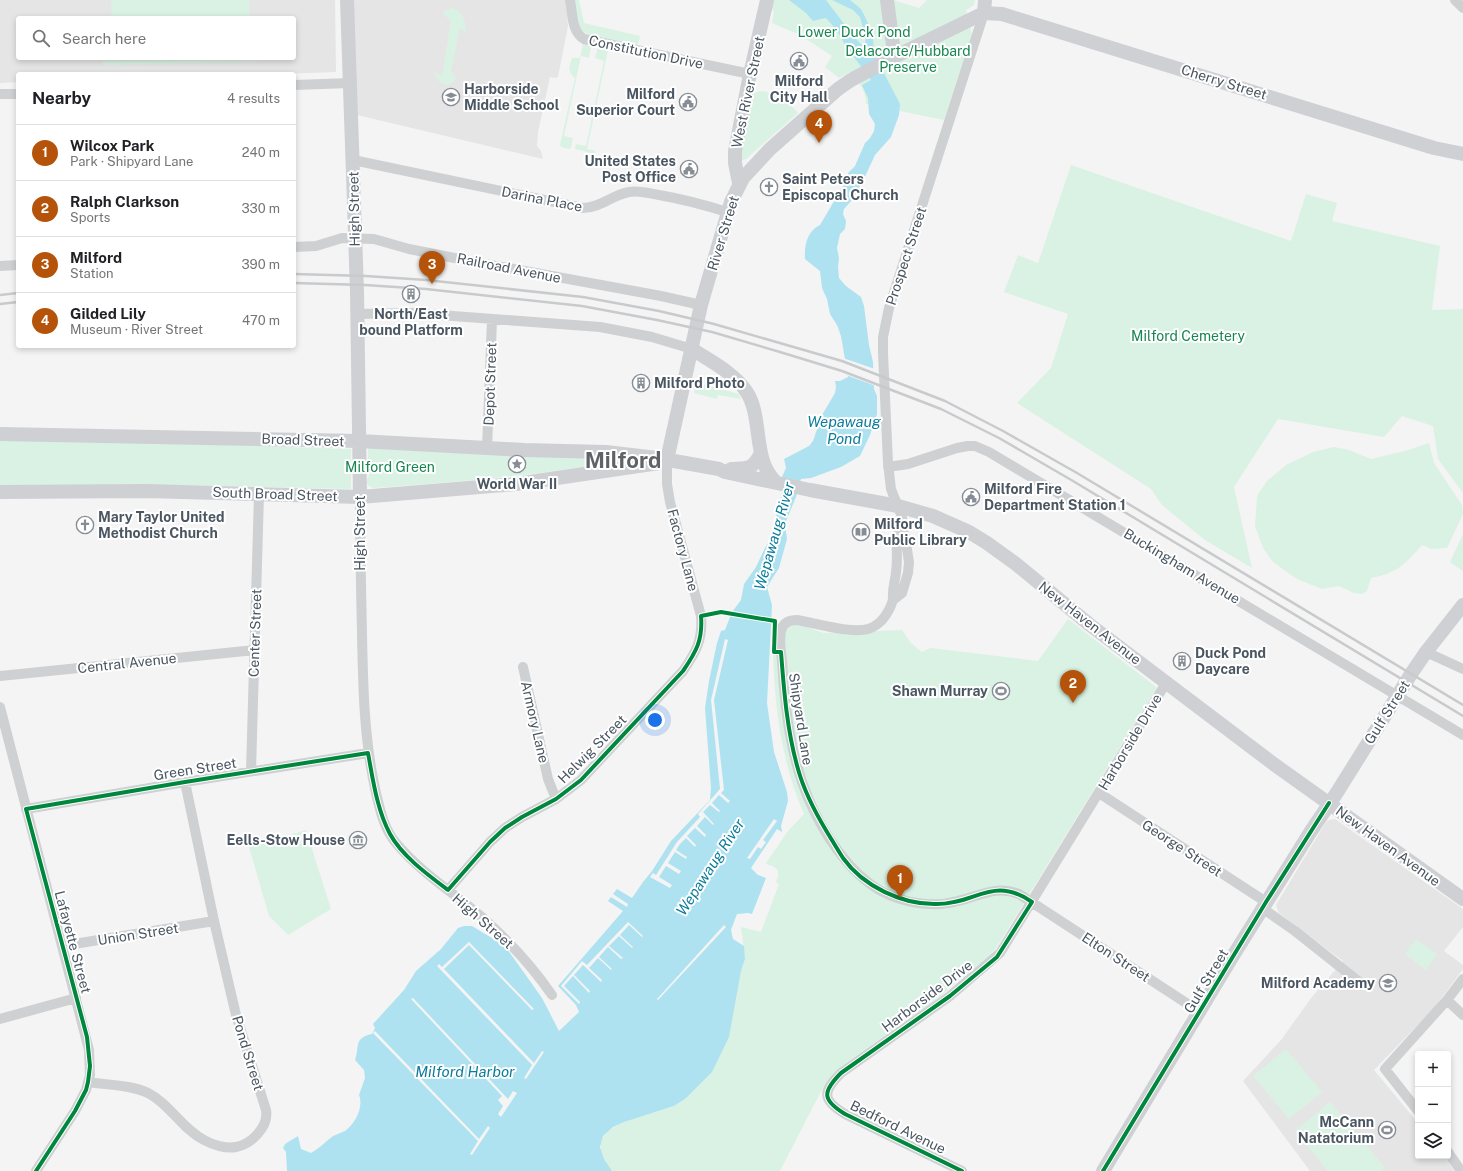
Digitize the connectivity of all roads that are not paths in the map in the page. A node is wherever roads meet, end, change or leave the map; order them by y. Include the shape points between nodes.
1 (347, 0) edge
2 (570, 0) edge
3 (767, 0) edge
4 (887, 0) edge
5 (1455, 0) edge
6 (985, 6) edge
7 (1463, 8) edge
8 (890, 59) junction
9 (750, 74) junction
10 (350, 83) junction
11 (296, 85) edge
12 (0, 94) edge
13 (16, 94) edge
14 (1463, 154) edge
15 (353, 160) junction
16 (739, 183) junction
17 (727, 212) junction
18 (355, 237) junction
19 (296, 247) edge
20 (16, 265) edge
21 (0, 266) edge
22 (702, 306) junction
23 (356, 314) junction
24 (492, 320) junction
25 (692, 349) junction
26 (0, 434) edge
27 (359, 441) junction
28 (487, 448) junction
29 (606, 452) junction
30 (761, 453) junction
31 (667, 460) junction
32 (888, 467) junction
33 (719, 469) junction
34 (603, 471) junction
35 (779, 483) junction
36 (0, 492) edge
37 (259, 494) junction
38 (360, 497) junction
39 (898, 506) junction
40 (1463, 605) edge
41 (700, 640) joint
42 (255, 650) junction
43 (1426, 652) junction
44 (523, 667) dead end
45 (1463, 669) edge
46 (0, 676) edge
47 (1166, 683) junction
48 (1397, 694) junction
49 (0, 707) edge
50 (1463, 735) edge
51 (368, 753) junction
52 (251, 771) junction
53 (185, 782) junction
54 (1099, 793) junction
55 (556, 799) junction
56 (1329, 803) junction
57 (26, 809) junction
58 (448, 890) junction
59 (1463, 899) edge
60 (1032, 902) junction
61 (1264, 905) junction
62 (214, 921) junction
63 (62, 946) junction
64 (1463, 979) edge
65 (1358, 981) dead end
66 (552, 994) dead end
67 (76, 998) junction
68 (1446, 1000) junction
69 (1200, 1012) junction
70 (1463, 1015) edge
71 (0, 1019) edge
72 (88, 1082) junction
73 (828, 1098) joint
74 (1415, 1107) edge
75 (1451, 1156) edge
76 (36, 1171) edge
77 (962, 1171) edge
78 (1103, 1171) edge
79 (1461, 1171) edge

1 - 10 main road, High Street
2 - 9 street, Constitution Drive via 575,30 584,39
3 - 9 main road, West River Street
4 - 8 main road via 893,45
5 - 7 street
6 - 8 main road, River Street
6 - 14 main road, Cherry Street via 1002,14 1434,148
6 - 32 street, Prospect Street via 886,319 883,353
8 - 16 main road, River Street via 838,89 770,149
9 - 16 main road, West River Street via 735,151
10 - 11 street
10 - 15 main road, High Street
12 - 13 street
15 - 17 street, Darina Place via 583,208 591,208 636,191 667,196
15 - 18 main road, High Street
16 - 17 main road, River Street
17 - 22 main road, River Street
18 - 19 street, Railroad Avenue via 334,239 316,246
18 - 22 street, Railroad Avenue via 490,265 653,294
18 - 23 main road, High Street
20 - 21 street
22 - 25 main road, River Street
23 - 24 street via 413,313 472,316
23 - 27 main road, High Street
24 - 25 street via 600,327 652,337
24 - 28 street, Depot Street
25 - 30 main road via 729,374 746,390
25 - 31 main road, River Street
26 - 27 main road, Broad Street
27 - 28 main road, Broad Street
27 - 38 main road, High Street
28 - 29 main road, Broad Street
29 - 31 main road, Broad Street
29 - 34 main road
30 - 33 main road via 754,465 749,468
30 - 35 main road via 767,472
31 - 33 main road, New Haven Avenue
31 - 34 main road, South Broad Street
31 - 41 street, Factory Lane via 668,493 701,616
32 - 39 street, Prospect Street via 891,489
32 - 48 street, Buckingham Avenue via 908,464 968,446 989,452
33 - 35 main road, New Haven Avenue
34 - 38 main road, South Broad Street via 516,484
35 - 39 main road, New Haven Avenue
36 - 37 main road, South Broad Street via 146,491
37 - 38 main road, South Broad Street
37 - 42 street, Center Street
38 - 51 street, High Street via 363,679
39 - 47 main road, New Haven Avenue via 958,526 987,543
39 - 60 street, Shipyard Lane via 902,525 897,536 893,600 882,619 867,630 845,629 797,620 790,620 782,628 781,652 785,695 789,730 798,770 810,801 843,857 871,884 894,897 936,904 950,903 982,893 1010,890
40 - 43 main road, Gulf Street
41 - 55 street, Helwig Street via 683,671 592,768
42 - 46 street, Central Avenue
42 - 52 street, Center Street
43 - 45 street
43 - 48 main road, Gulf Street
44 - 55 street, Armory Lane via 548,779
47 - 54 street, Harborside Drive
47 - 56 main road, New Haven Avenue
48 - 50 street, Buckingham Avenue
48 - 56 main road, Gulf Street
49 - 57 street, Lafayette Street
51 - 52 street, Green Street
51 - 58 street, High Street via 380,808 390,835 416,864
52 - 53 street, Green Street
53 - 57 street, Green Street
53 - 62 street, Pond Street
54 - 60 street, Harborside Drive
54 - 61 street, George Street
55 - 58 street, Helwig Street via 505,828
56 - 59 main road, New Haven Avenue
56 - 61 main road, Gulf Street
57 - 63 street, Lafayette Street
58 - 66 street, High Street via 510,944
60 - 69 street, Elton Street
60 - 73 street, Harborside Drive via 997,957 950,996 841,1073 828,1089
61 - 65 street, George Street
61 - 69 main road, Gulf Street
62 - 63 street, Union Street
62 - 72 street, Pond Street via 236,1015 266,1110 266,1119 260,1130 237,1147 214,1145 198,1136 150,1094 136,1089
63 - 67 street, Lafayette Street
64 - 68 street
67 - 71 street
67 - 72 street, Lafayette Street via 89,1050
68 - 70 street
68 - 74 street via 1385,1069
69 - 78 main road, Gulf Street
72 - 76 street, Lafayette Street via 75,1111
73 - 77 street, Bedford Avenue via 831,1104 845,1114
75 - 79 street

